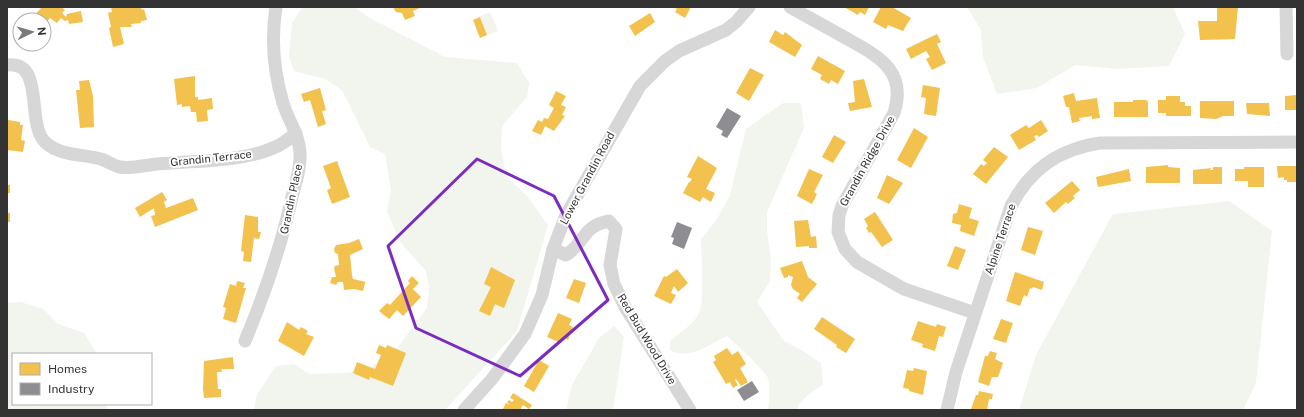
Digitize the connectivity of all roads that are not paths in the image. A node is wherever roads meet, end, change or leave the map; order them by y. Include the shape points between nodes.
1 (276, 7) edge
2 (749, 7) edge
3 (790, 7) edge
4 (1286, 7) edge
5 (1287, 54) dead end
6 (7, 65) edge
7 (296, 133) junction
8 (1297, 142) edge
9 (553, 249) junction
10 (975, 313) junction
11 (245, 341) dead end
12 (464, 410) edge
13 (690, 410) edge
14 (947, 410) edge

1 - 7 street, Grandin Place via 273,38 278,82 283,104
2 - 9 street, Lower Grandin Road via 726,30 679,50 640,86 612,131 566,216
3 - 10 street, Grandin Ridge Drive via 878,57 890,70 897,86 894,113 839,215 838,232 845,249 857,262 904,288
4 - 5 street
6 - 7 street, Grandin Terrace via 21,67 26,71 31,83 38,128 45,142 60,152 101,159 120,167 258,153 285,142
7 - 11 street, Grandin Place via 300,152 299,165 284,235
8 - 10 street, Alpine Terrace via 1100,143 1073,149 1057,156 1033,174 1017,194
9 - 12 street, Lower Grandin Road via 542,295 525,334 492,379
9 - 13 street, Red Bud Wood Drive via 566,255 576,249 587,231 597,223 609,221 616,229 610,265 614,284 625,307
10 - 14 street, Alpine Terrace

